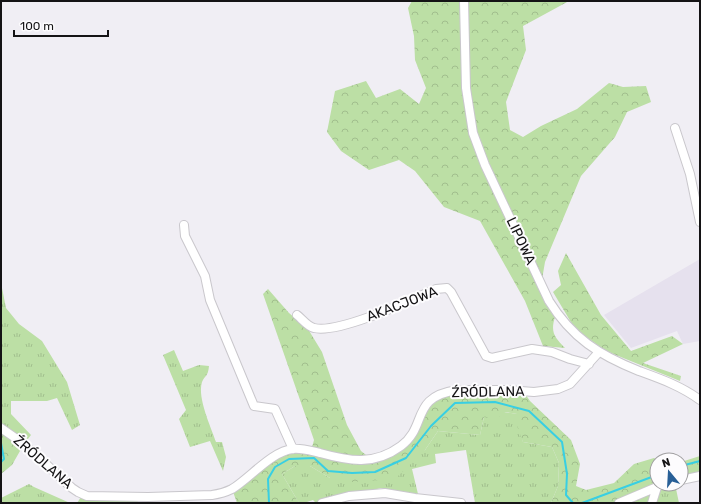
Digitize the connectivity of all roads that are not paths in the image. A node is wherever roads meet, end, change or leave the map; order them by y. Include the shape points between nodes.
1 (464, 1) edge
2 (675, 128) dead end
3 (700, 222) edge
4 (184, 225) dead end
5 (297, 315) dead end
6 (599, 352) junction
7 (589, 364) junction
8 (700, 400) edge
9 (1, 428) edge
10 (293, 449) junction
11 (700, 476) edge
12 (689, 478) edge
13 (649, 490) edge
14 (657, 492) edge
15 (349, 496) junction
16 (415, 500) edge
17 (322, 503) edge
18 (344, 503) edge
19 (461, 503) edge
20 (619, 503) edge
21 (652, 503) edge

1 - 6 street, LIPOWA via 466,88 478,148 549,300 571,330
2 - 3 street via 690,174
4 - 10 street via 185,236 205,276 210,300 254,406 275,409
5 - 7 street, AKACJOWA via 313,328 330,328 369,317 447,288 486,356 492,358 532,349 552,352
6 - 7 street, ŹRÓDLANA
6 - 8 street, LIPOWA via 674,384
7 - 10 street, ŹRÓDLANA via 570,384 558,389 534,392 457,390 435,396 425,405 405,443 379,457 363,461 345,460
9 - 10 street, ŹRÓDLANA via 24,444 78,492 92,496 220,494 232,489 275,456
11 - 12 street
13 - 20 street
14 - 21 street
15 - 16 street via 385,493
15 - 17 street
15 - 18 street
16 - 19 street

